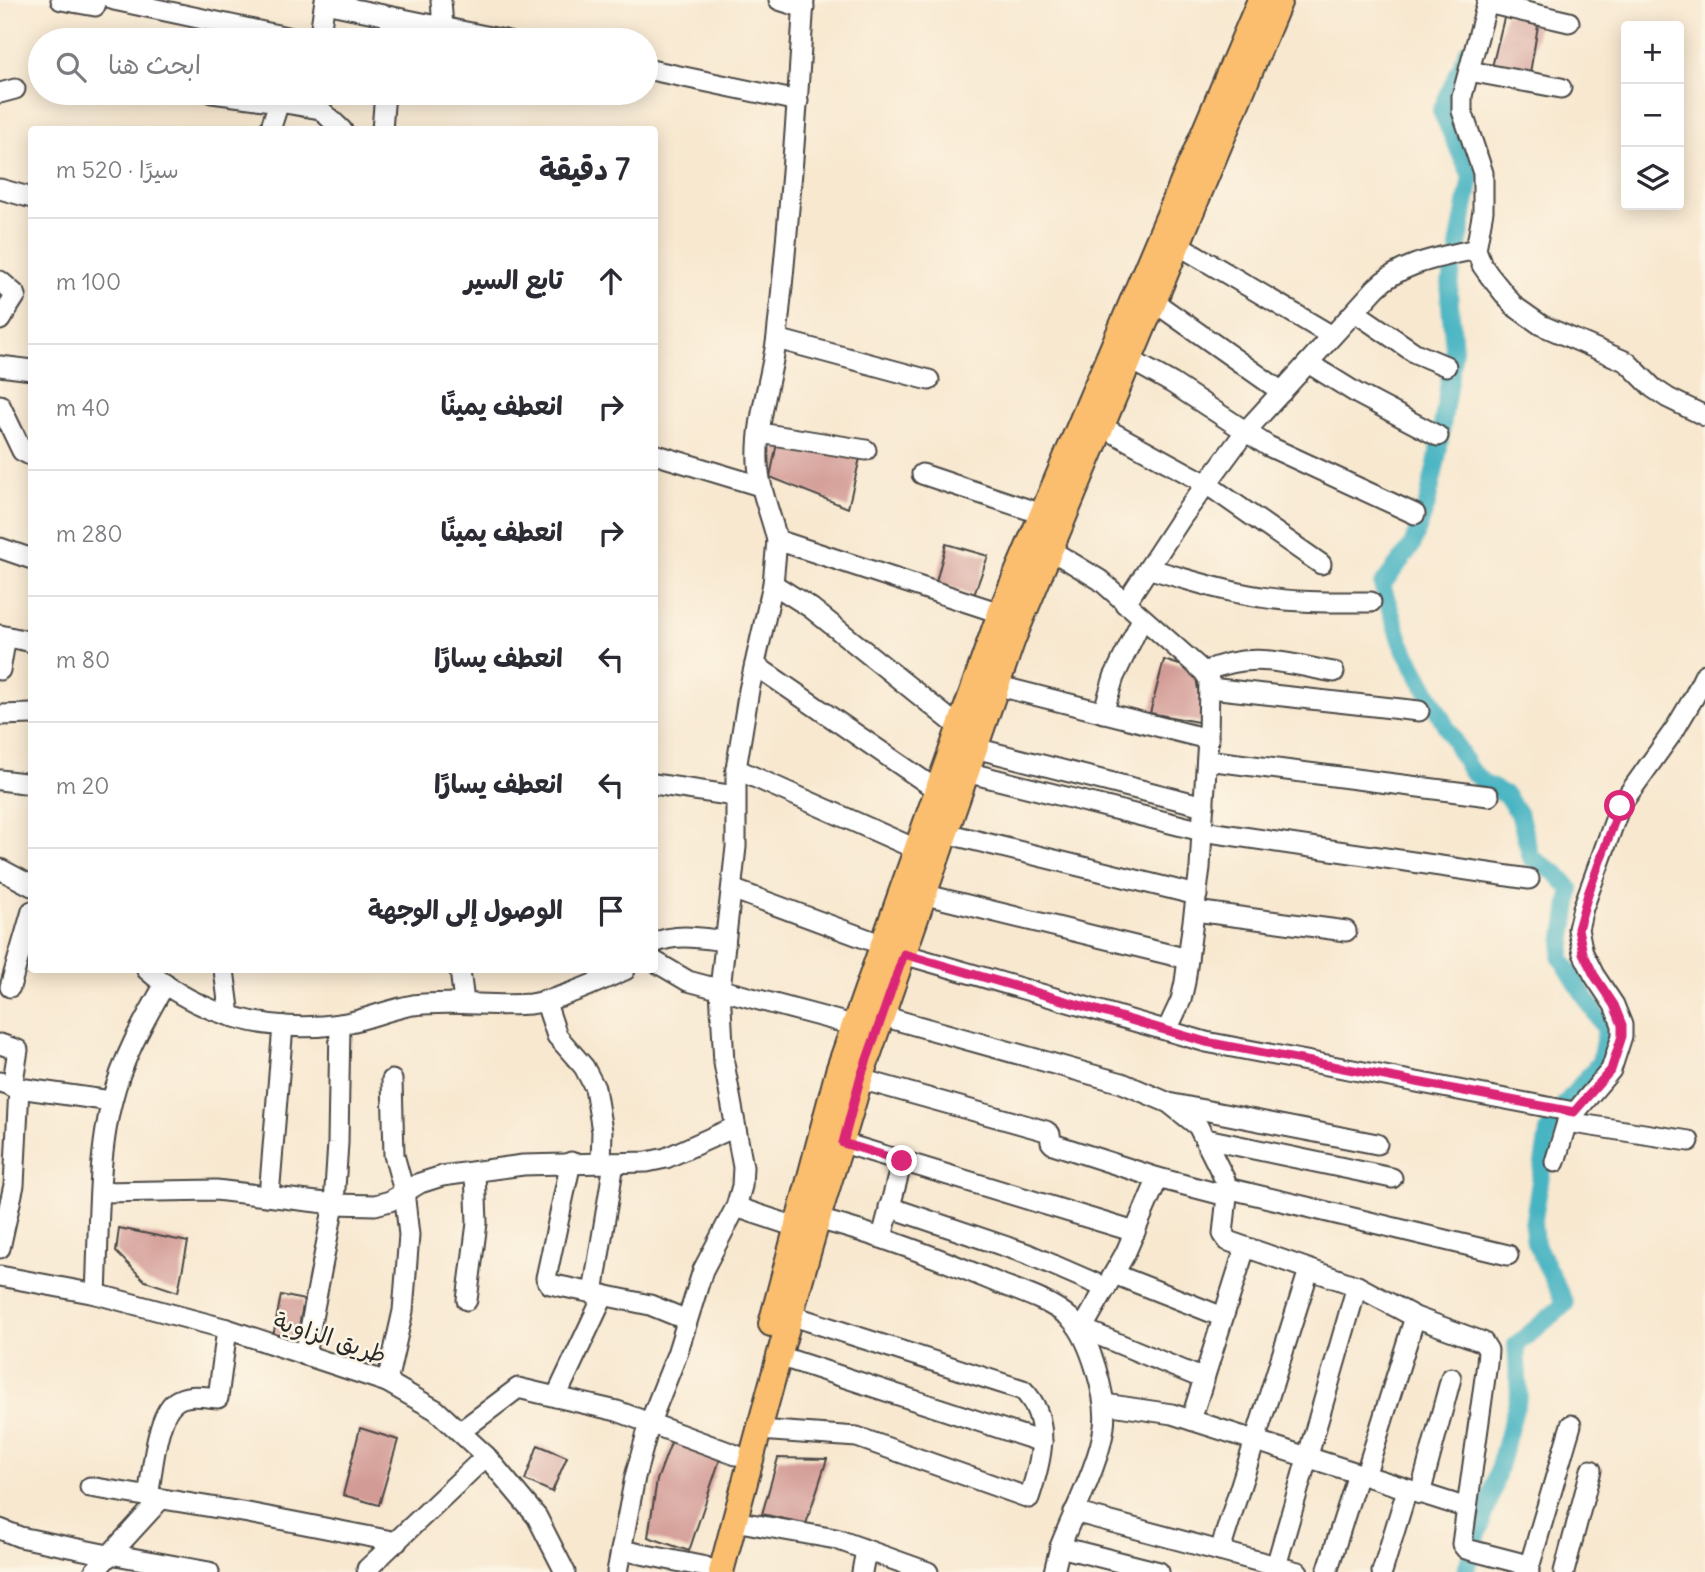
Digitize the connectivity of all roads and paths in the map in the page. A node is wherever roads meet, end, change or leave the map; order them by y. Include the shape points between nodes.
1 (61, 0) edge
2 (97, 0) edge
3 (114, 0) edge
4 (441, 0) edge
5 (779, 0) edge
6 (1260, 0) edge
7 (1280, 0) edge
8 (325, 2) edge
9 (1488, 2) edge
10 (804, 4) edge
11 (391, 17) junction
12 (1570, 22) dead end
13 (443, 27) junction
14 (245, 28) edge
15 (321, 28) edge
16 (390, 28) edge
17 (448, 28) edge
18 (1469, 71) junction
19 (658, 72) edge
20 (1561, 88) dead end
21 (798, 101) junction
22 (278, 105) edge
23 (316, 105) edge
24 (384, 105) edge
25 (271, 126) edge
26 (338, 126) edge
27 (382, 126) edge
28 (0, 189) edge
29 (28, 197) edge
30 (1177, 244) junction
31 (1476, 250) junction
32 (0, 281) edge
33 (24, 299) edge
34 (1153, 301) junction
35 (1355, 312) junction
36 (0, 320) edge
37 (1332, 336) junction
38 (776, 340) junction
39 (1129, 359) junction
40 (1308, 363) junction
41 (0, 366) edge
42 (1446, 366) dead end
43 (28, 370) edge
44 (929, 380) dead end
45 (1282, 392) junction
46 (0, 405) edge
47 (1705, 416) edge
48 (1101, 426) junction
49 (1245, 432) junction
50 (760, 433) junction
51 (1438, 436) dead end
52 (0, 438) edge
53 (866, 450) dead end
54 (27, 453) edge
55 (658, 455) edge
56 (922, 474) dead end
57 (1205, 483) junction
58 (760, 486) junction
59 (1042, 514) junction
60 (1415, 514) dead end
61 (777, 540) junction
62 (0, 548) edge
63 (1049, 550) junction
64 (28, 558) edge
65 (1321, 564) dead end
66 (1150, 569) junction
67 (773, 584) junction
68 (1371, 602) dead end
69 (1125, 604) junction
70 (1000, 613) junction
71 (1142, 619) junction
72 (3, 636) edge
73 (28, 641) edge
74 (755, 665) junction
75 (0, 670) edge
76 (1334, 672) dead end
77 (1705, 674) edge
78 (1207, 680) junction
79 (986, 682) junction
80 (1419, 711) dead end
81 (1103, 713) junction
82 (28, 714) edge
83 (0, 715) edge
84 (959, 727) junction
85 (1208, 739) junction
86 (975, 748) junction
87 (1207, 760) junction
88 (736, 769) junction
89 (966, 772) junction
90 (0, 780) edge
91 (28, 784) edge
92 (658, 786) edge
93 (937, 790) junction
94 (735, 796) junction
95 (1489, 796) dead end
96 (1204, 806) junction
97 (1202, 831) junction
98 (945, 833) junction
99 (927, 853) junction
100 (0, 869) edge
101 (1529, 878) dead end
102 (28, 884) edge
103 (732, 889) junction
104 (913, 892) junction
105 (1196, 903) junction
106 (28, 925) edge
107 (1346, 931) dead end
108 (658, 942) edge
109 (725, 942) junction
110 (893, 949) junction
111 (1188, 959) junction
112 (658, 963) edge
113 (151, 973) edge
114 (224, 973) edge
115 (460, 973) edge
116 (617, 973) edge
117 (164, 984) junction
118 (10, 987) dead end
119 (720, 989) junction
120 (545, 1000) junction
121 (464, 1002) junction
122 (230, 1016) junction
123 (882, 1016) junction
124 (340, 1024) junction
125 (853, 1025) junction
126 (283, 1026) junction
127 (1167, 1030) junction
128 (0, 1044) edge
129 (860, 1079) junction
130 (392, 1080) dead end
131 (10, 1086) edge
132 (111, 1101) junction
133 (1169, 1103) junction
134 (1571, 1117) junction
135 (735, 1127) junction
136 (1206, 1139) junction
137 (1689, 1141) dead end
138 (843, 1143) junction
139 (1377, 1144) dead end
140 (902, 1161) junction
141 (571, 1162) junction
142 (1555, 1162) dead end
143 (607, 1163) junction
144 (475, 1172) junction
145 (1158, 1178) junction
146 (1392, 1178) dead end
147 (404, 1191) junction
148 (102, 1192) junction
149 (1227, 1192) junction
150 (269, 1196) junction
151 (334, 1204) junction
152 (736, 1207) junction
153 (889, 1207) junction
154 (807, 1223) junction
155 (1135, 1232) junction
156 (882, 1237) junction
157 (0, 1248) edge
158 (1245, 1248) junction
159 (1508, 1255) dead end
160 (1308, 1270) junction
161 (0, 1276) edge
162 (1110, 1281) junction
163 (1357, 1286) junction
164 (96, 1294) junction
165 (598, 1294) junction
166 (467, 1300) dead end
167 (788, 1300) junction
168 (1223, 1317) junction
169 (1415, 1317) junction
170 (687, 1320) junction
171 (228, 1329) junction
172 (1081, 1331) junction
173 (305, 1355) junction
174 (779, 1356) junction
175 (1451, 1378) dead end
176 (1204, 1379) junction
177 (387, 1382) junction
178 (556, 1397) junction
179 (1105, 1404) junction
180 (1191, 1420) junction
181 (650, 1422) junction
182 (1571, 1425) dead end
183 (758, 1430) junction
184 (461, 1431) junction
185 (1254, 1441) junction
186 (1042, 1442) junction
187 (736, 1455) junction
188 (486, 1456) junction
189 (1307, 1459) junction
190 (1591, 1470) dead end
191 (1362, 1475) junction
192 (89, 1487) dead end
193 (1414, 1492) junction
194 (154, 1499) junction
195 (1467, 1507) junction
196 (1074, 1513) junction
197 (734, 1521) junction
198 (0, 1528) edge
199 (397, 1542) junction
200 (1060, 1546) junction
201 (621, 1550) junction
202 (866, 1550) junction
203 (1220, 1551) junction
204 (109, 1555) junction
205 (1276, 1566) junction
206 (907, 1569) edge
207 (717, 1570) edge
208 (94, 1572) edge
209 (209, 1572) edge
210 (370, 1572) edge
211 (565, 1572) edge
212 (617, 1572) edge
213 (862, 1572) edge
214 (928, 1572) edge
215 (1054, 1572) edge
216 (1159, 1572) edge
217 (1298, 1572) edge
218 (1327, 1572) edge
219 (1382, 1572) edge
220 (1528, 1572) edge
221 (1564, 1572) edge

1 - 2 street via 95,6
3 - 14 street
4 - 13 street
5 - 10 street
6 - 59 main road
7 - 30 main road
8 - 11 street
8 - 15 street
9 - 12 street
9 - 18 street
10 - 21 street
11 - 13 street
11 - 16 street
13 - 17 street
18 - 20 street
18 - 31 street via 1462,111 1484,187
19 - 21 street
21 - 38 street
22 - 25 street
23 - 26 street
24 - 27 street
28 - 29 street
30 - 34 main road
30 - 37 street
31 - 35 street via 1385,278
31 - 47 street via 1514,306 1541,325 1627,362 1653,388
32 - 33 street
33 - 36 street
34 - 39 main road
34 - 45 street
35 - 37 street
35 - 42 street via 1415,353
37 - 40 street
38 - 44 street
38 - 50 street
39 - 48 main road
39 - 49 street
40 - 45 street
40 - 51 street
41 - 43 street
45 - 49 street
46 - 54 street
48 - 57 street
48 - 63 main road
49 - 57 street
49 - 60 street
50 - 53 street
50 - 58 street
52 - 54 street
55 - 58 street
56 - 59 street
57 - 65 street
57 - 66 street
58 - 61 street
59 - 70 main road
61 - 67 street
61 - 70 street
62 - 64 street
63 - 69 street via 1100,580
63 - 79 main road
66 - 68 street via 1261,597
66 - 69 street
67 - 74 street
67 - 84 street via 811,608
69 - 71 street
70 - 79 main road
71 - 78 street
71 - 81 street via 1114,677
72 - 73 street
72 - 75 street
74 - 88 street
74 - 93 street
76 - 78 street via 1252,659 1221,664
77 - 134 street via 1675,729 1620,806 1583,908 1578,929 1583,953 1614,1005 1622,1036 1611,1070
78 - 80 street
78 - 85 street
79 - 81 street
79 - 84 main road
79 - 86 main road
81 - 85 street
82 - 83 street
84 - 93 main road
85 - 87 street
86 - 89 main road
86 - 96 street
87 - 95 street
87 - 96 street
88 - 94 street
88 - 99 street
89 - 97 street
89 - 98 main road
90 - 91 street
92 - 94 street
93 - 99 main road
94 - 103 street
96 - 97 street
97 - 101 street
97 - 105 street
98 - 99 main road
98 - 105 street
99 - 104 main road
100 - 102 street
103 - 109 street
103 - 110 street
104 - 110 main road
104 - 111 street
105 - 107 street
105 - 111 street
106 - 118 street
108 - 109 street via 689,936
109 - 119 street
110 - 123 main road
110 - 125 main road
110 - 127 street
111 - 127 street via 1181,1000
112 - 119 street via 688,981
113 - 117 street
114 - 122 street
115 - 121 street
116 - 120 street
117 - 122 street
117 - 132 street via 132,1046
119 - 125 street
119 - 135 street via 724,1063
120 - 121 street via 531,1004
120 - 143 street via 556,1035 596,1088
121 - 124 street via 414,1005
122 - 126 street
123 - 129 main road
123 - 133 street via 1122,1083
124 - 126 street
124 - 151 street
125 - 154 main road via 838,1071
126 - 150 street
127 - 134 street via 1206,1042
128 - 131 street via 18,1050
129 - 138 main road
129 - 145 street via 1046,1131 1053,1144
130 - 147 street via 394,1155
131 - 132 street
131 - 157 street via 14,1185
132 - 148 street
133 - 136 street via 1198,1126
133 - 139 street
134 - 137 street
134 - 142 street
135 - 143 street via 666,1158
135 - 152 street via 743,1167
136 - 146 street
136 - 149 street
138 - 140 street
138 - 154 main road
140 - 153 street
140 - 155 street
141 - 143 street
141 - 144 street
141 - 165 street via 546,1278 550,1284
143 - 165 street
144 - 147 street via 442,1176
144 - 166 street via 477,1223
145 - 149 street
145 - 155 street
147 - 151 street via 375,1205
147 - 177 street via 408,1268
148 - 150 street via 216,1190
148 - 164 street
149 - 158 street via 1223,1234
149 - 159 street
150 - 151 street
151 - 173 street
152 - 154 street
152 - 170 street via 703,1270
153 - 156 street
153 - 162 street
154 - 156 street
154 - 167 main road
155 - 162 street
156 - 172 street via 1059,1310
158 - 160 street
158 - 168 street
160 - 163 street
160 - 185 street
161 - 164 street, طريق الزاوية
162 - 168 street
162 - 172 street
163 - 169 street
163 - 189 street
164 - 171 street, طريق الزاوية
165 - 170 street via 650,1305
165 - 178 street
167 - 174 main road
167 - 186 street via 1023,1390 1040,1416
167 - 187 main road
168 - 176 street
169 - 191 street
169 - 195 street via 1483,1342 1488,1350
170 - 181 street
171 - 173 street, طريق الزاوية
171 - 194 street via 218,1398 192,1396 175,1402 166,1413 160,1429
172 - 176 street
172 - 179 street
173 - 177 street, طريق الزاوية
174 - 183 main road
174 - 186 street
175 - 193 street
176 - 180 street
177 - 184 street, طريق الزاوية via 436,1410
178 - 181 street
178 - 184 street via 518,1388
179 - 180 street via 1152,1409
179 - 196 street via 1100,1445
180 - 185 street
181 - 187 street
181 - 201 street
182 - 220 street
183 - 186 street via 857,1437 1029,1498
183 - 197 main road
184 - 188 street, طريق الزاوية
185 - 189 street
185 - 203 street
187 - 207 main road
188 - 199 street
188 - 211 street, طريق الزاوية via 537,1517
189 - 191 street
189 - 205 street
190 - 221 street
191 - 193 street
191 - 218 street
192 - 194 street
193 - 195 street
193 - 219 street
194 - 199 street
194 - 204 street
195 - 220 street via 1462,1540 1472,1550 1520,1563
196 - 200 street
196 - 203 street
197 - 202 street via 813,1534
197 - 207 main road
198 - 204 street via 20,1537
199 - 210 street
200 - 215 street
200 - 216 street
201 - 207 street
201 - 212 street
202 - 206 street
202 - 213 street
203 - 205 street
204 - 208 street
204 - 209 street
205 - 217 street
206 - 214 street

